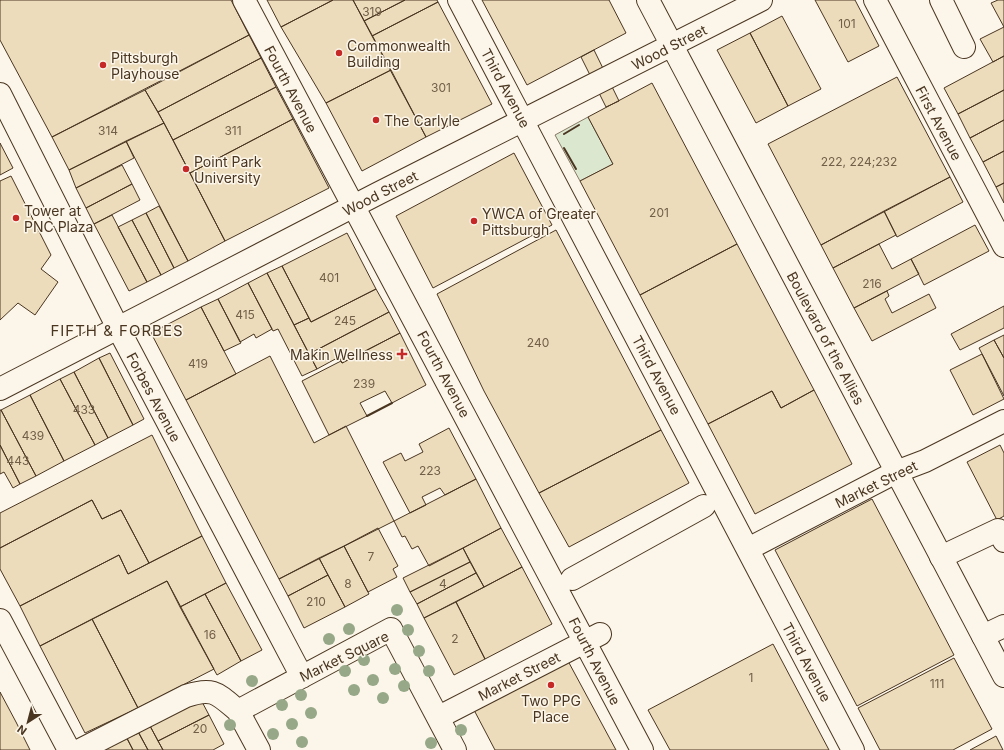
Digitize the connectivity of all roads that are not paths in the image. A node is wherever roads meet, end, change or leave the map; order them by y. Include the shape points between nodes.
1 (244, 0) edge
2 (459, 0) edge
3 (648, 0) edge
4 (761, 0) edge
5 (876, 0) edge
6 (941, 0) edge
7 (671, 45) junction
8 (964, 46) dead end
9 (0, 94) edge
10 (523, 121) junction
11 (353, 207) junction
12 (1004, 246) edge
13 (118, 328) junction
14 (0, 389) edge
15 (1004, 421) edge
16 (896, 472) junction
17 (704, 506) dead end
18 (1004, 541) edge
19 (748, 549) junction
20 (941, 557) junction
21 (572, 579) dead end
22 (0, 620) edge
23 (1004, 626) edge
24 (983, 636) junction
25 (593, 638) junction
26 (302, 676) junction
27 (1004, 676) edge
28 (238, 711) junction
29 (438, 717) junction
30 (68, 750) edge
31 (80, 750) edge
32 (259, 750) edge
33 (455, 750) edge
34 (642, 750) edge
35 (853, 750) edge

1 - 11 street, Fourth Avenue
2 - 10 street, Third Avenue
3 - 7 street, Boulevard of the Allies
4 - 7 street, Wood Street
5 - 12 street, First Avenue
6 - 8 street
7 - 10 street, Wood Street
7 - 16 street, Boulevard of the Allies
9 - 13 street, Forbes Avenue
10 - 11 street, Wood Street
10 - 19 street, Third Avenue
11 - 13 street, Wood Street
11 - 25 street, Fourth Avenue
13 - 14 street, Wood Street
13 - 26 street, Forbes Avenue
15 - 16 street, Market Street via 925,461
16 - 19 street, Market Street
16 - 20 street, Boulevard of the Allies
17 - 21 street
18 - 20 street via 998,530
19 - 35 street, Third Avenue
20 - 24 street, Boulevard of the Allies
22 - 30 street
23 - 24 street
24 - 27 street, Boulevard of the Allies
25 - 29 street, Market Street
25 - 34 street, Fourth Avenue
26 - 28 street, Market Square
26 - 29 street, Market Square via 391,629
28 - 31 street via 213,693 198,692
28 - 32 street
29 - 33 street, Market Square

